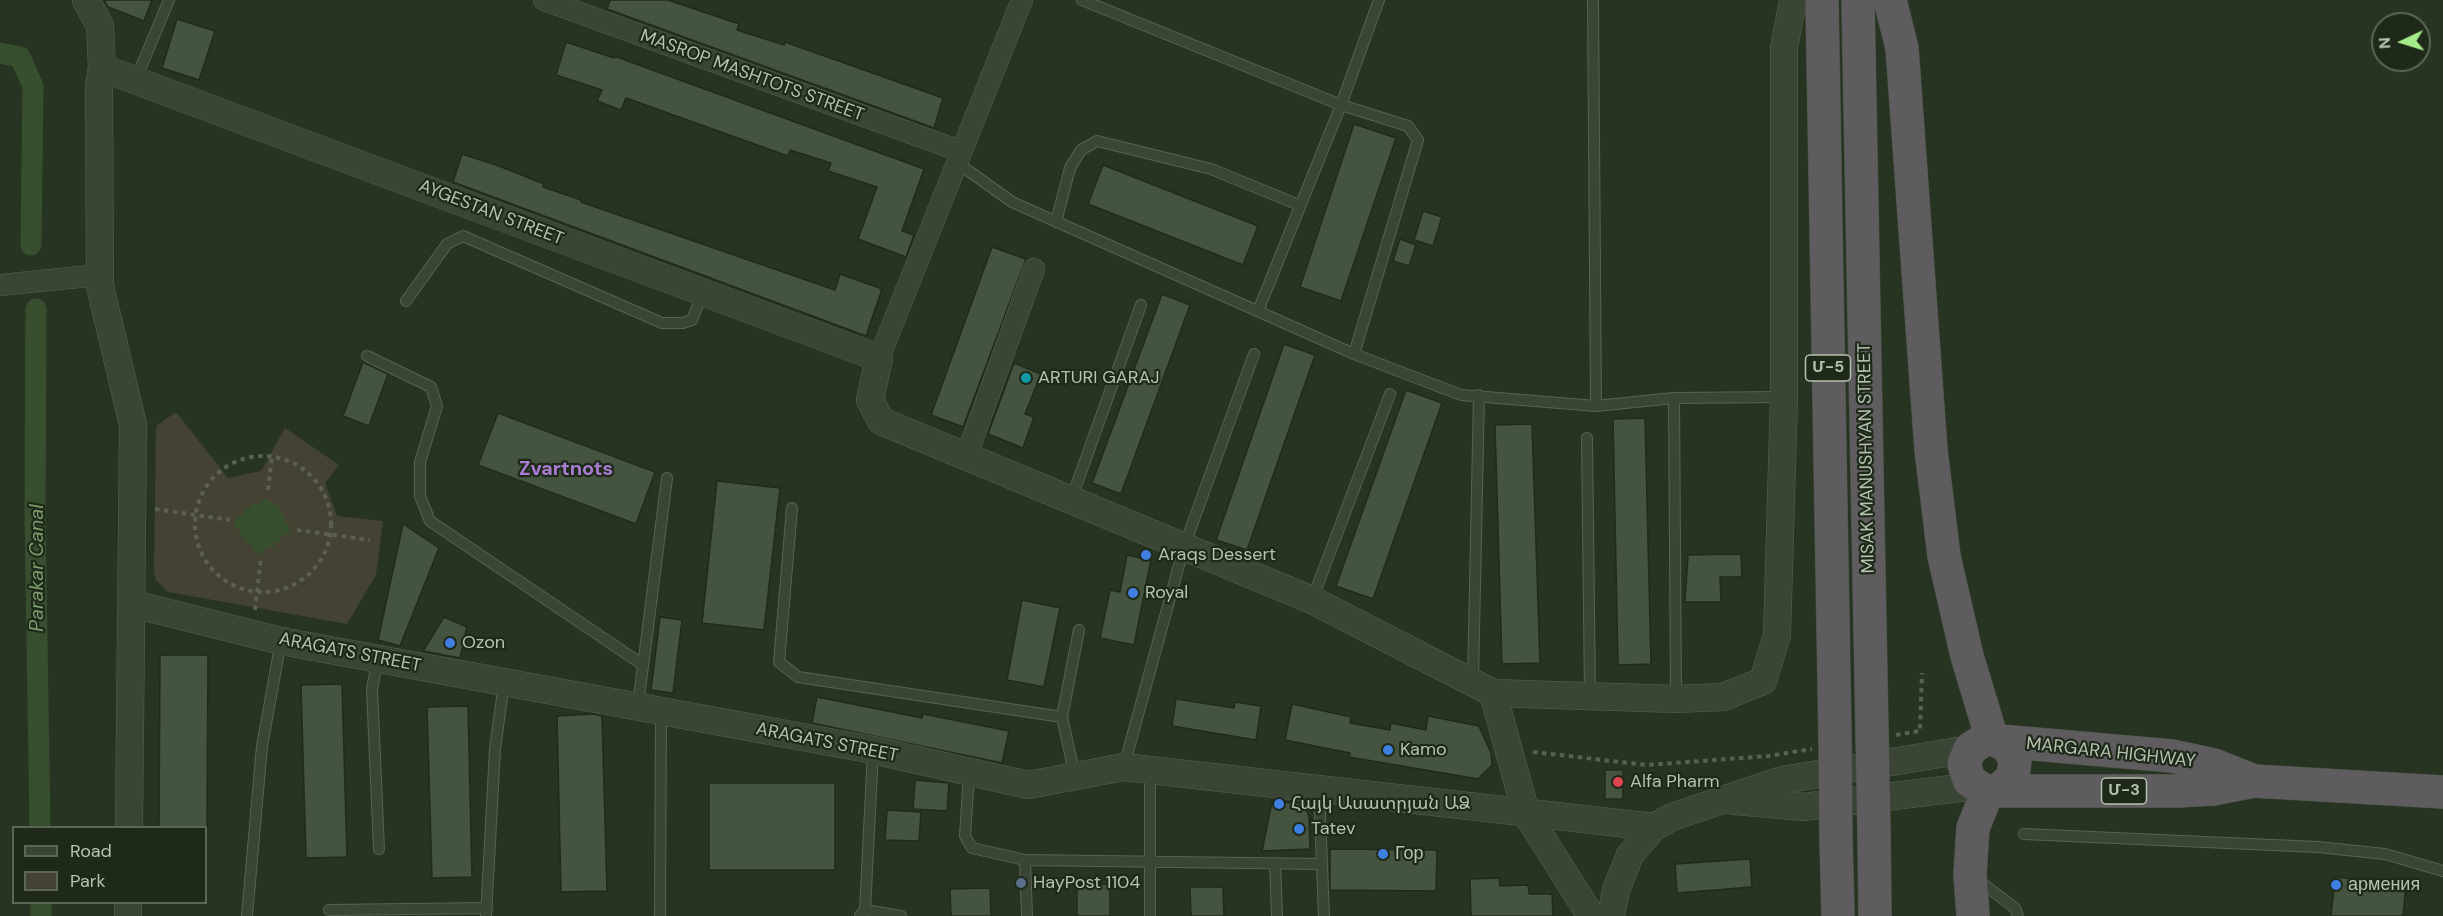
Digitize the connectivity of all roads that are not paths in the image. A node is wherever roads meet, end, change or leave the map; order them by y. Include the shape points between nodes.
1 (86, 0) edge
2 (169, 0) edge
3 (544, 0) edge
4 (1022, 0) edge
5 (1082, 0) edge
6 (1379, 0) edge
7 (1593, 0) edge
8 (1792, 0) edge
9 (1822, 0) edge
10 (1858, 0) edge
11 (1890, 0) edge
12 (102, 68) junction
13 (136, 80) junction
14 (1341, 105) junction
15 (959, 158) junction
16 (1299, 205) junction
17 (1056, 222) junction
18 (1034, 270) dead end
19 (99, 275) junction
20 (0, 285) edge
21 (704, 292) junction
22 (406, 302) dead end
23 (1142, 305) dead end
24 (1258, 311) junction
25 (1254, 354) dead end
26 (1354, 354) junction
27 (367, 356) dead end
28 (879, 358) junction
29 (1390, 394) dead end
30 (1479, 395) junction
31 (1784, 397) junction
32 (1674, 398) junction
33 (1596, 406) junction
34 (1587, 438) dead end
35 (966, 457) junction
36 (666, 478) dead end
37 (1071, 500) junction
38 (792, 508) dead end
39 (1184, 547) junction
40 (1312, 600) junction
41 (133, 604) junction
42 (1079, 630) dead end
43 (281, 641) junction
44 (378, 658) junction
45 (643, 665) junction
46 (504, 683) junction
47 (1483, 688) junction
48 (1590, 696) junction
49 (1676, 699) junction
50 (650, 711) junction
51 (1062, 717) junction
52 (1988, 743) junction
53 (873, 750) junction
54 (1137, 768) junction
55 (969, 772) junction
56 (1075, 776) junction
57 (2254, 781) junction
58 (1319, 789) junction
59 (1984, 789) junction
60 (2443, 792) edge
61 (1728, 800) junction
62 (1526, 813) junction
63 (129, 826) edge
64 (1654, 827) junction
65 (2024, 834) dead end
66 (379, 849) dead end
67 (1025, 860) junction
68 (1150, 862) junction
69 (1275, 863) junction
70 (1322, 864) junction
71 (2443, 871) edge
72 (1970, 874) junction
73 (329, 910) dead end
74 (487, 912) edge
75 (862, 913) edge
76 (247, 916) edge
77 (660, 916) edge
78 (902, 916) edge
79 (1028, 916) edge
80 (1150, 916) edge
81 (1277, 916) edge
82 (1324, 916) edge
83 (1591, 916) edge
84 (1611, 916) edge
85 (1838, 916) edge
86 (1875, 916) edge
87 (1972, 916) edge
88 (2018, 916) edge

1 - 12 street via 100,26
2 - 13 lane
3 - 15 street, MASROP MASHTOTS STREET
4 - 15 street
5 - 14 lane
6 - 14 lane
7 - 33 lane
8 - 31 street via 1784,48
9 - 85 highway, MISAK MANUSHYAN STREET / Մ-5, bridge via 1825,743 1836,839
10 - 86 highway, MISAK MANUSHYAN STREET / Մ-5, bridge via 1882,734 1874,834
11 - 52 highway via 1902,48 1931,450 1944,556
12 - 13 street, AYGESTAN STREET
12 - 19 street
13 - 21 street, AYGESTAN STREET
14 - 16 lane
14 - 26 lane via 1408,126 1419,140
15 - 17 lane via 1012,202
15 - 28 street
16 - 17 lane via 1211,170 1098,141 1081,150 1070,168
16 - 24 lane
17 - 24 lane
18 - 35 street
19 - 20 street
19 - 41 street via 133,425
21 - 22 lane via 692,320 663,323 463,237 447,244
21 - 28 street, AYGESTAN STREET
23 - 37 lane
24 - 26 lane
25 - 39 lane
26 - 30 lane via 1461,395
27 - 45 lane via 431,387 437,406 420,462 420,496 430,521
28 - 35 street via 870,400 881,421
29 - 40 lane
30 - 33 lane
30 - 47 lane
31 - 32 lane
31 - 49 street via 1777,635 1763,681 1723,697
32 - 33 lane
32 - 49 lane
34 - 48 lane
35 - 37 street
36 - 45 lane
37 - 39 street
38 - 51 lane via 779,662 798,677
39 - 40 street
39 - 54 lane
40 - 47 street
41 - 43 street, ARAGATS STREET
41 - 63 street
42 - 51 lane
43 - 44 street, ARAGATS STREET
43 - 76 lane via 262,746
44 - 46 street, ARAGATS STREET
44 - 66 lane via 372,689
45 - 50 lane
46 - 50 street, ARAGATS STREET
46 - 74 lane via 495,749
47 - 48 street
47 - 62 street via 1509,749
48 - 49 street
50 - 53 street, ARAGATS STREET
50 - 77 lane
51 - 56 lane
52 - 57 highway, MARGARA HIGHWAY / Մ-3 via 2172,756 2214,765
52 - 59 highway via 1964,764 1966,772
52 - 59 highway, MARGARA HIGHWAY via 2013,753 2015,769 2007,784
52 - 61 street, MARGARA HIGHWAY / Մ-3 via 1782,780
53 - 55 street, ARAGATS STREET
53 - 75 lane
54 - 56 street, ARAGATS STREET
54 - 58 street, ARAGATS STREET
54 - 68 lane
55 - 56 street, ARAGATS STREET via 1028,785
55 - 67 lane via 965,836 972,848
57 - 59 highway, MARGARA HIGHWAY / Մ-3 via 2178,791
57 - 60 highway, MARGARA HIGHWAY / Մ-3
58 - 62 street, ARAGATS STREET
58 - 70 lane
59 - 61 street, MARGARA HIGHWAY / Մ-3 via 1803,807
59 - 72 highway via 1973,828
61 - 64 street, MARGARA HIGHWAY via 1690,809
62 - 64 street, ARAGATS STREET
62 - 83 street
64 - 84 street, MARGARA HIGHWAY via 1629,855
65 - 71 lane via 2318,847 2385,854
67 - 68 lane
67 - 79 lane
68 - 69 lane
68 - 80 lane
69 - 70 lane
69 - 81 lane
70 - 82 lane
72 - 87 highway
72 - 88 lane via 2015,908
73 - 74 lane
75 - 78 lane

